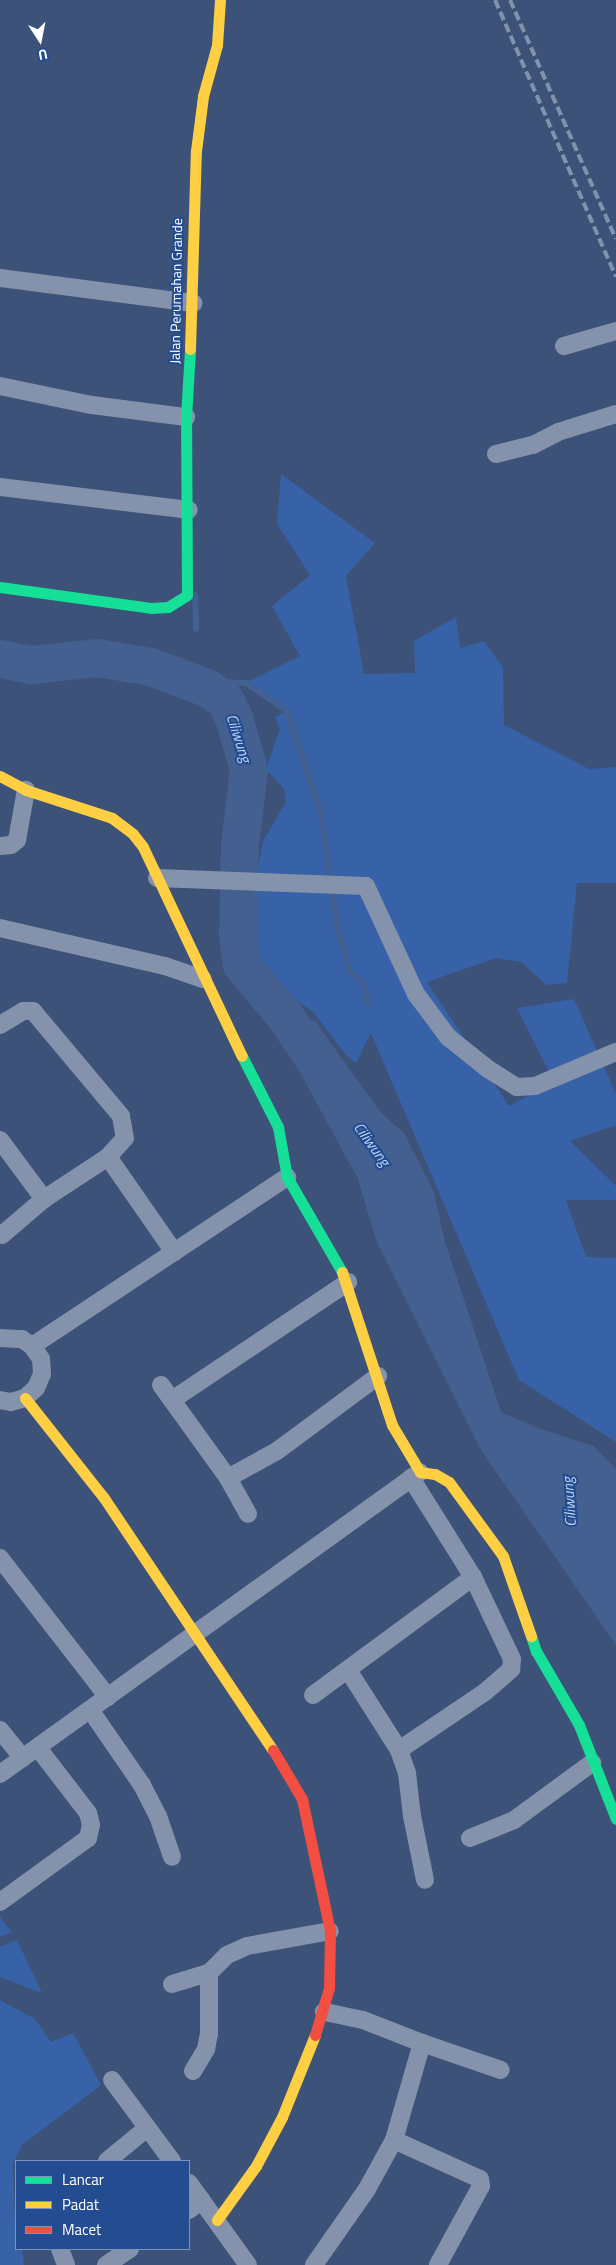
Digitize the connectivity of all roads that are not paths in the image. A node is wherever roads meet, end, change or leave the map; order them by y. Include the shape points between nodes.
1 (220, 0) edge
2 (0, 278) edge
3 (193, 303) junction
4 (616, 332) edge
5 (564, 346) dead end
6 (0, 386) edge
7 (616, 414) edge
8 (186, 417) junction
9 (496, 454) dead end
10 (0, 487) edge
11 (189, 510) junction
12 (0, 587) edge
13 (0, 776) edge
14 (26, 790) junction
15 (0, 846) edge
16 (157, 878) junction
17 (0, 928) edge
18 (203, 978) junction
19 (0, 1026) edge
20 (616, 1052) edge
21 (0, 1140) edge
22 (108, 1157) junction
23 (287, 1177) junction
24 (44, 1199) junction
25 (2, 1235) dead end
26 (174, 1252) junction
27 (348, 1282) junction
28 (0, 1338) edge
29 (32, 1346) junction
30 (378, 1376) junction
31 (162, 1384) dead end
32 (25, 1398) junction
33 (0, 1400) edge
34 (172, 1400) junction
35 (416, 1475) junction
36 (228, 1478) junction
37 (248, 1514) dead end
38 (0, 1558) edge
39 (473, 1577) junction
40 (194, 1635) junction
41 (348, 1670) junction
42 (313, 1695) dead end
43 (108, 1697) junction
44 (91, 1711) junction
45 (0, 1730) edge
46 (38, 1748) junction
47 (399, 1750) junction
48 (23, 1758) junction
49 (592, 1763) junction
50 (0, 1774) edge
51 (616, 1819) edge
52 (470, 1838) dead end
53 (172, 1857) dead end
54 (425, 1880) dead end
55 (0, 1902) edge
56 (330, 1931) junction
57 (209, 1973) junction
58 (172, 1984) dead end
59 (324, 2012) junction
60 (422, 2043) junction
61 (501, 2070) dead end
62 (193, 2071) dead end
63 (112, 2080) dead end
64 (147, 2128) junction
65 (394, 2140) junction
66 (108, 2160) edge
67 (171, 2160) edge
68 (190, 2186) edge
69 (196, 2205) edge
70 (218, 2220) junction
71 (60, 2250) edge
72 (128, 2250) edge
73 (66, 2265) edge
74 (106, 2265) edge
75 (248, 2265) edge
76 (314, 2265) edge
77 (438, 2265) edge

1 - 3 street, Jalan Perumahan Grande via 217,45 203,96 196,151
2 - 3 street
3 - 8 street, Jalan Perumahan Grande
4 - 5 street
6 - 8 street via 92,405
7 - 9 street via 558,432 533,445
8 - 11 street, Jalan Perumahan Grande
10 - 11 street
11 - 12 street, Jalan Perumahan Grande via 188,585 187,595 180,602 151,608
13 - 14 street
14 - 15 street via 17,840 11,845
14 - 16 street via 123,824 143,847
16 - 18 street
16 - 20 street via 366,886 416,994 448,1037 488,1069 518,1087 535,1086
17 - 18 street
18 - 23 street via 278,1127
19 - 22 street via 23,1012 33,1011 121,1116 125,1138
21 - 24 street
22 - 24 street
22 - 26 street
23 - 26 street
23 - 27 street
24 - 25 street
26 - 29 street
27 - 30 street
27 - 34 street
28 - 29 street via 22,1339
29 - 32 street via 41,1358 42,1374 36,1388
30 - 35 street via 392,1425
30 - 36 street via 277,1452
31 - 34 street
32 - 33 street via 11,1402
32 - 40 street via 104,1498
34 - 36 street
35 - 39 street
35 - 40 street
35 - 49 street via 435,1474 449,1482 504,1556 536,1651 579,1725
36 - 37 street
38 - 43 street
39 - 41 street
39 - 47 street via 512,1659 511,1669 486,1692
40 - 43 street
40 - 56 street via 291,1777 302,1799
41 - 42 street
41 - 47 street
43 - 44 street
44 - 46 street
44 - 53 street via 142,1785 158,1816
45 - 48 street
46 - 48 street
46 - 55 street via 88,1813 91,1825 88,1838
47 - 54 street via 407,1773
48 - 50 street
49 - 51 street
49 - 52 street via 514,1820
56 - 57 street via 248,1946 227,1955
56 - 59 street via 329,1988
57 - 58 street
57 - 62 street via 209,2034 206,2049
59 - 60 street via 363,2020
59 - 70 street via 282,2117 256,2166
60 - 61 street
60 - 65 street
63 - 64 street
64 - 66 street
64 - 67 street
65 - 76 street via 367,2189
65 - 77 street via 480,2179 481,2186
68 - 69 street
69 - 70 street
70 - 75 street
71 - 73 street
72 - 74 street

